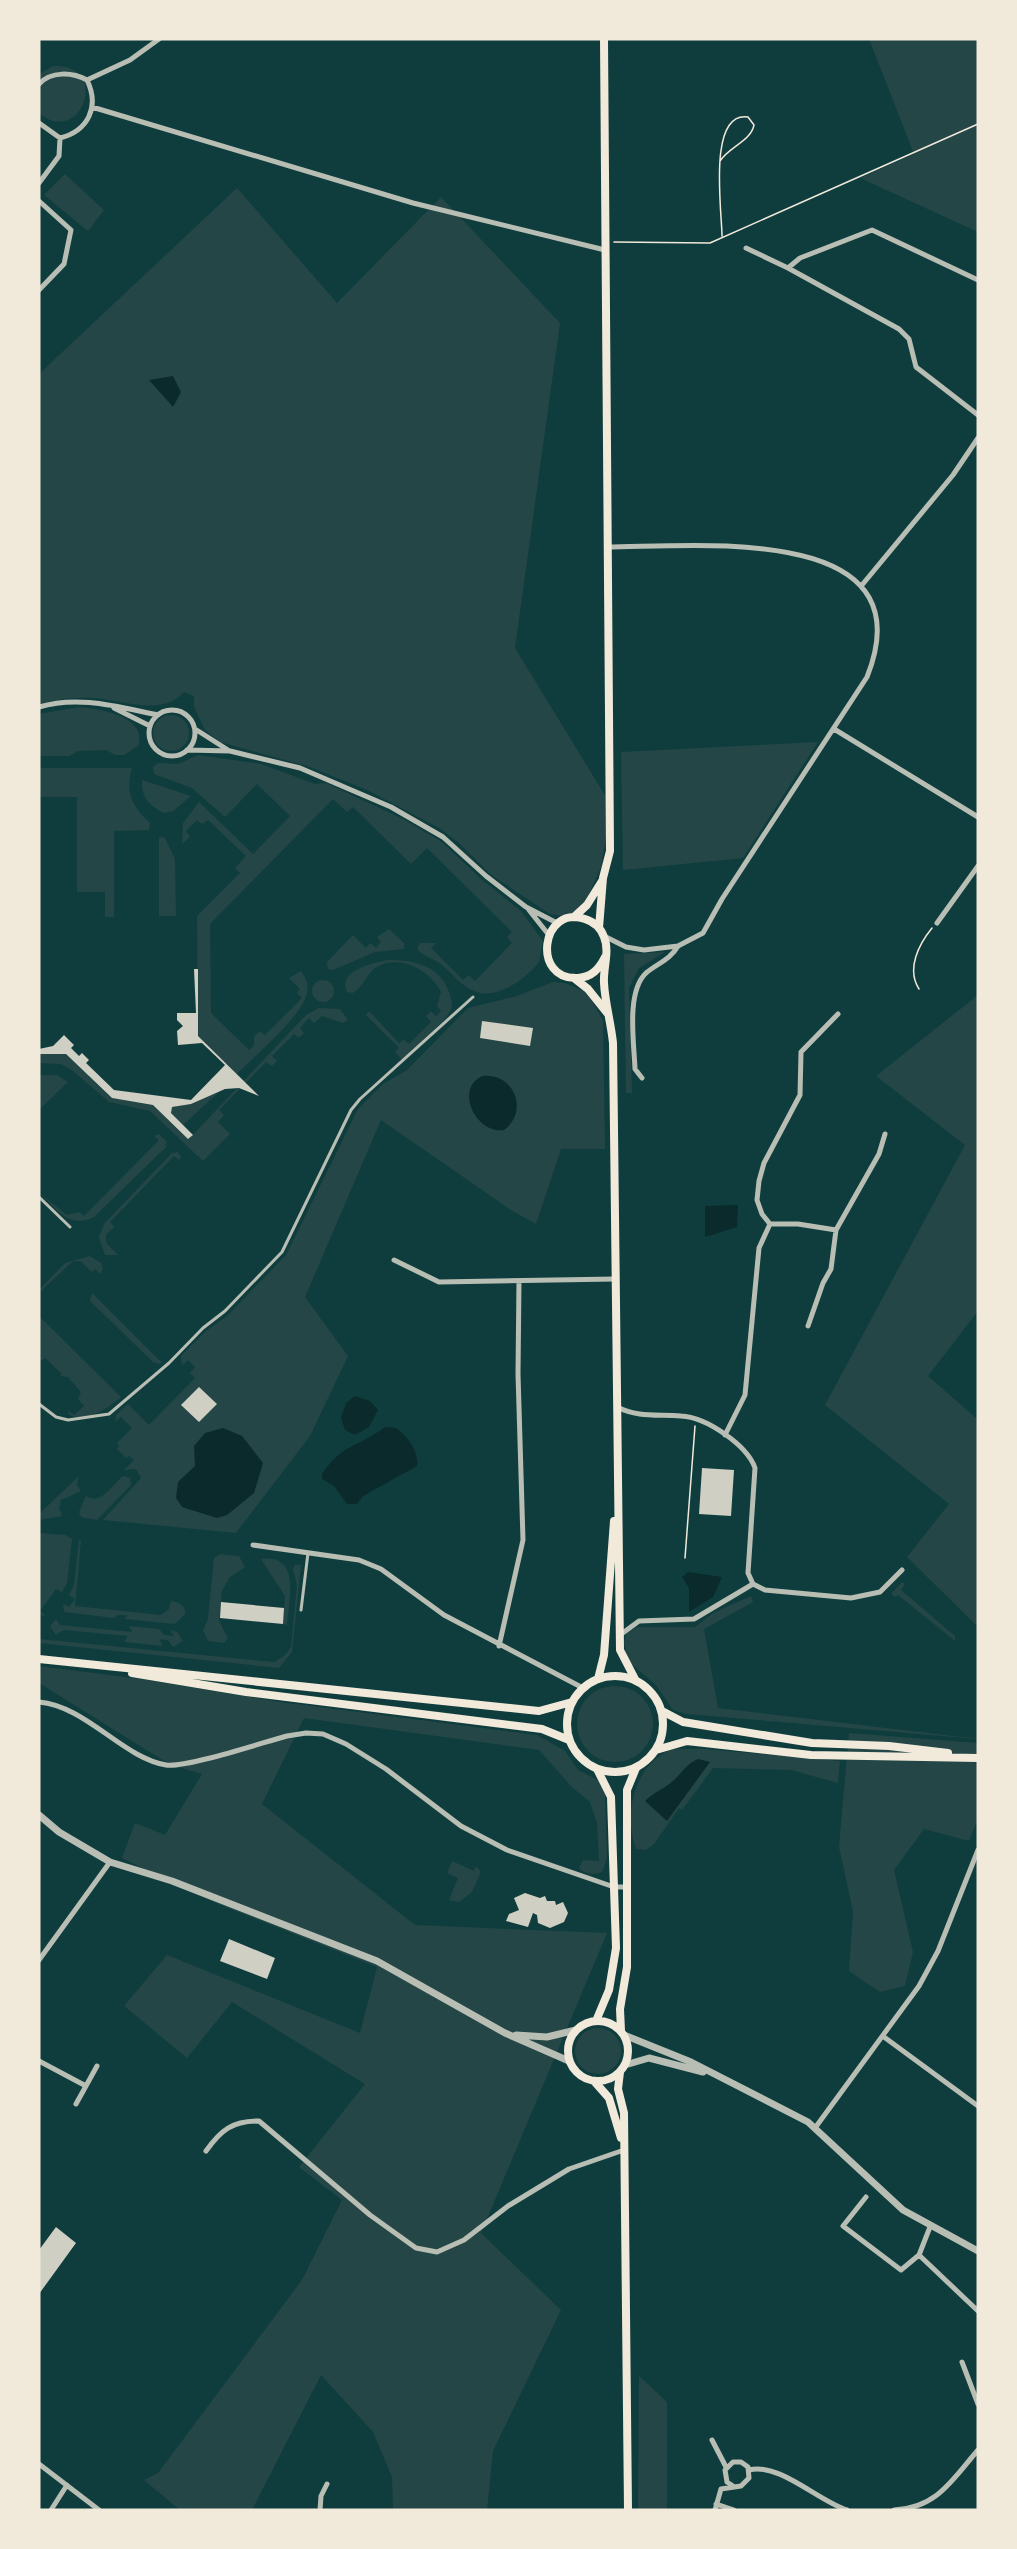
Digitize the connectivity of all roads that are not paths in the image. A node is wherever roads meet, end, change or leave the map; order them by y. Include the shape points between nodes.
1 (159, 39) edge
2 (604, 39) edge
3 (87, 81) junction
4 (39, 84) edge
5 (92, 107) junction
6 (39, 123) edge
7 (60, 138) junction
8 (39, 183) edge
9 (39, 201) edge
10 (605, 246) junction
11 (746, 248) dead end
12 (788, 268) junction
13 (978, 280) edge
14 (39, 290) edge
15 (978, 415) edge
16 (978, 438) edge
17 (607, 546) junction
18 (862, 585) junction
19 (107, 704) junction
20 (39, 707) edge
21 (158, 715) junction
22 (150, 726) junction
23 (195, 729) junction
24 (834, 729) junction
25 (187, 750) junction
26 (230, 751) junction
27 (978, 817) edge
28 (978, 866) edge
29 (603, 878) junction
30 (526, 907) junction
31 (574, 917) junction
32 (557, 923) junction
33 (937, 923) road end
34 (602, 932) junction
35 (548, 934) junction
36 (678, 946) junction
37 (605, 957) junction
38 (574, 978) junction
39 (473, 996) dead end
40 (838, 1014) dead end
41 (609, 1015) junction
42 (642, 1078) dead end
43 (885, 1134) dead end
44 (39, 1197) edge
45 (770, 1224) junction
46 (70, 1227) dead end
47 (836, 1230) junction
48 (394, 1260) dead end
49 (615, 1279) junction
50 (519, 1281) junction
51 (808, 1326) dead end
52 (39, 1404) edge
53 (617, 1407) junction
54 (724, 1435) junction
55 (618, 1485) junction
56 (253, 1545) dead end
57 (308, 1553) junction
58 (902, 1570) dead end
59 (753, 1584) junction
60 (301, 1610) dead end
61 (620, 1635) junction
62 (499, 1646) junction
63 (39, 1659) edge
64 (69, 1663) junction
65 (598, 1679) junction
66 (636, 1680) junction
67 (584, 1688) junction
68 (39, 1702) edge
69 (572, 1702) junction
70 (662, 1711) junction
71 (569, 1740) junction
72 (656, 1750) junction
73 (978, 1757) edge
74 (636, 1768) junction
75 (597, 1769) junction
76 (39, 1815) edge
77 (978, 1850) edge
78 (110, 1862) junction
79 (614, 1887) junction
80 (625, 1887) junction
81 (39, 1960) edge
82 (596, 2021) junction
83 (576, 2030) junction
84 (505, 2033) junction
85 (622, 2033) junction
86 (884, 2037) junction
87 (39, 2061) edge
88 (569, 2061) junction
89 (625, 2065) junction
90 (97, 2066) dead end
91 (620, 2072) junction
92 (714, 2075) junction
93 (594, 2081) junction
94 (86, 2086) junction
95 (76, 2104) dead end
96 (978, 2106) edge
97 (815, 2128) junction
98 (624, 2150) junction
99 (206, 2151) dead end
100 (866, 2197) dead end
101 (930, 2227) junction
102 (978, 2251) edge
103 (919, 2255) junction
104 (978, 2311) edge
105 (962, 2362) dead end
106 (978, 2404) edge
107 (712, 2439) dead end
108 (978, 2450) edge
109 (39, 2464) edge
110 (726, 2467) junction
111 (749, 2470) junction
112 (327, 2484) dead end
113 (67, 2485) junction
114 (733, 2486) junction
115 (716, 2507) edge
116 (51, 2510) edge
117 (99, 2510) edge
118 (320, 2510) edge
119 (628, 2510) edge
120 (734, 2510) edge
121 (848, 2510) edge
122 (894, 2510) edge

1 - 3 street via 130,60
2 - 10 main road
3 - 4 street via 59,74
3 - 5 street
5 - 7 street via 82,127
5 - 10 street via 413,203
6 - 7 street
7 - 8 street via 59,156
9 - 14 street via 71,230 64,264
10 - 17 main road
11 - 12 street
12 - 13 street via 800,258 872,230
12 - 15 street via 899,329 909,339 916,367
16 - 18 street via 953,475
17 - 18 street via 765,548 822,561
17 - 29 main road via 610,851
18 - 24 street via 875,621 878,644 867,677
19 - 20 street via 64,701
19 - 21 street
19 - 22 street
21 - 22 street
21 - 23 street via 180,711
22 - 25 street via 151,743 160,753 174,756
23 - 25 street
23 - 26 street
24 - 27 street
24 - 36 street via 722,899 710,925 694,940
25 - 26 street
26 - 30 street via 300,768 392,807 443,837
28 - 33 street
29 - 31 main road via 587,905
29 - 34 main road
30 - 32 street
30 - 35 street
31 - 32 main road
31 - 34 main road via 588,920
32 - 35 main road
34 - 36 street via 626,947 644,950
34 - 37 main road
35 - 38 main road via 548,961 558,973
36 - 42 street via 671,958 646,973 634,993 635,1069
37 - 38 main road via 594,973
37 - 41 main road
38 - 41 main road
39 - 52 lane via 351,1110 282,1252 225,1311 105,1416 68,1420 56,1417
40 - 45 street via 801,1052 800,1095 764,1163 757,1200
41 - 49 main road via 613,1043
43 - 47 street via 879,1154
44 - 46 lane
45 - 47 street
45 - 54 street via 759,1248 746,1395
47 - 51 street via 831,1269
48 - 50 street via 439,1282
49 - 50 street
49 - 53 main road
50 - 62 street via 523,1540
53 - 54 street via 636,1416 696,1419
53 - 55 main road
54 - 59 street via 750,1456 755,1468 748,1573
55 - 61 main road
55 - 65 main road via 604,1655
56 - 57 street
57 - 60 lane
57 - 62 street via 359,1560 381,1569 444,1616
58 - 59 street via 880,1592 851,1598 765,1590
59 - 61 street via 694,1619 639,1621
61 - 66 main road via 620,1650
62 - 67 street
63 - 64 main road
64 - 69 main road via 539,1711
64 - 71 main road via 246,1692 542,1729
65 - 66 main road via 617,1676
65 - 67 main road
66 - 70 main road via 652,1693
67 - 69 main road
68 - 79 street via 62,1707 166,1765 287,1736 323,1734 367,1756 457,1823 507,1850
69 - 71 main road via 568,1714
70 - 72 main road via 662,1737
70 - 73 main road via 683,1722 812,1743 889,1746
71 - 75 main road via 585,1762
72 - 73 main road via 687,1741 811,1755
72 - 74 main road
74 - 75 main road via 623,1772
74 - 80 main road via 627,1790
75 - 79 main road via 611,1797
76 - 78 street
77 - 86 street via 938,1951
78 - 81 street
78 - 84 street via 172,1881 376,1961
79 - 80 street
79 - 82 main road via 614,1965
80 - 85 main road via 627,1967 620,2009
82 - 83 main road
82 - 85 main road via 605,2021
83 - 84 street via 547,2037
83 - 88 main road via 568,2045
84 - 88 street
85 - 89 main road via 628,2045
85 - 92 street
86 - 96 street
86 - 97 street
87 - 94 street
88 - 93 main road via 579,2074
89 - 91 main road
89 - 92 street via 650,2058
90 - 94 street
91 - 93 main road
91 - 98 main road
92 - 97 street
93 - 98 main road via 609,2098
94 - 95 street
97 - 101 street via 878,2190
98 - 99 street via 569,2169 508,2206 464,2240 437,2252 416,2248 370,2215 259,2121 231,2124 220,2131
98 - 119 main road
100 - 103 street via 843,2226 901,2270
101 - 102 street
101 - 103 street
103 - 104 street
105 - 106 street
107 - 110 street
108 - 122 street via 938,2496 915,2509
109 - 113 street
110 - 111 street via 737,2461
110 - 114 street via 725,2478
111 - 114 street via 744,2484
111 - 121 street via 772,2470
112 - 118 street
113 - 116 street
113 - 117 street
114 - 115 street via 721,2489
115 - 120 street

